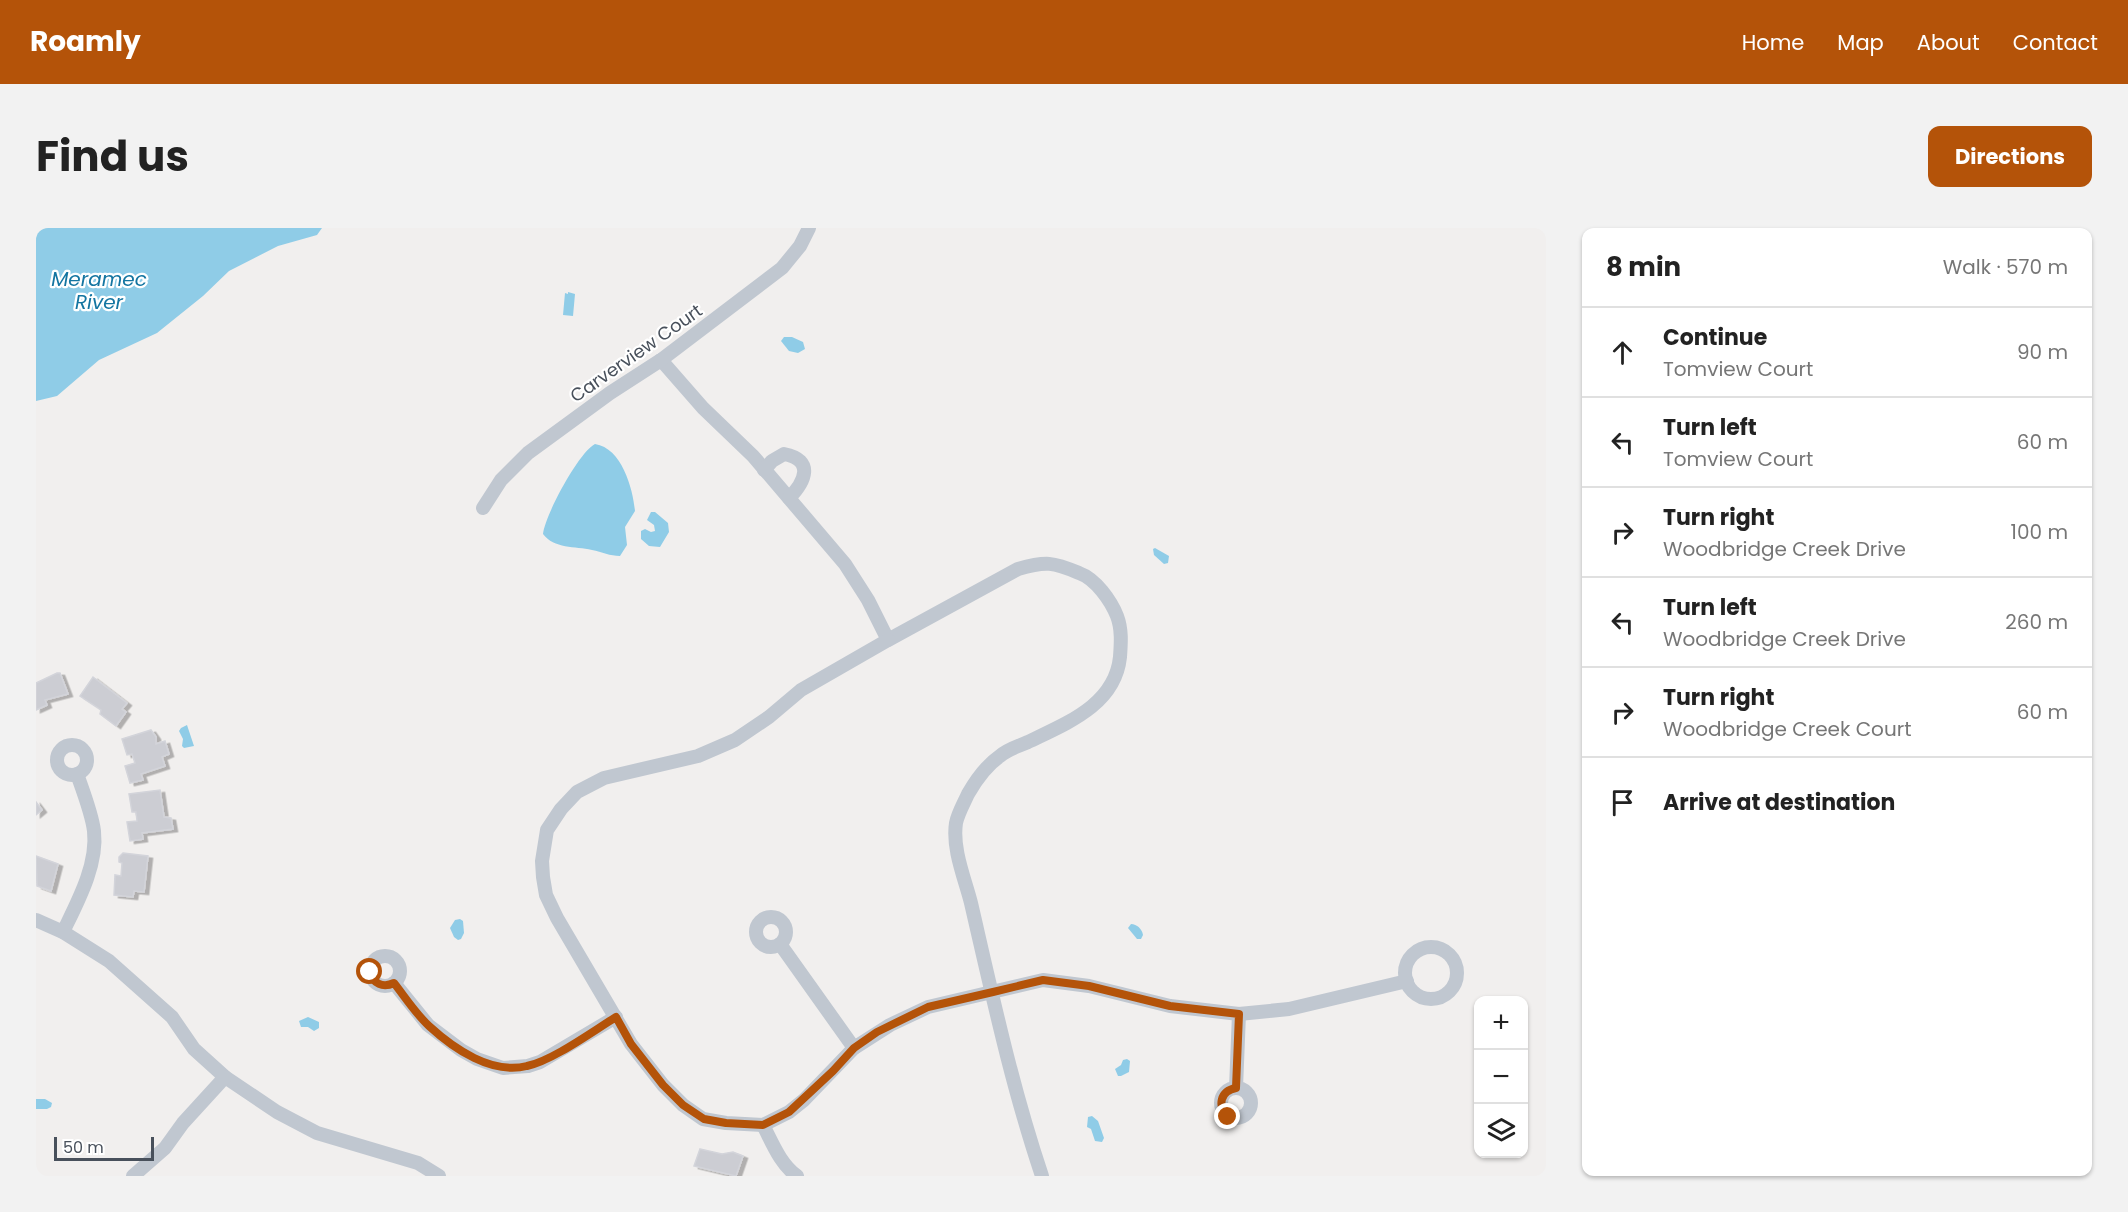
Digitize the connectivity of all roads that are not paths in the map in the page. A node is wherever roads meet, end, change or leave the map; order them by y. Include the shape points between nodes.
1 (809, 228) edge
2 (661, 360) junction
3 (764, 470) junction
4 (789, 498) junction
5 (483, 508) dead end
6 (888, 640) junction
7 (77, 774) dead end
8 (36, 920) edge
9 (63, 932) junction
10 (780, 944) dead end
11 (1407, 981) dead end
12 (394, 983) dead end
13 (993, 992) junction
14 (1239, 1014) junction
15 (616, 1017) junction
16 (854, 1048) junction
17 (225, 1077) junction
18 (1236, 1088) dead end
19 (763, 1125) junction
20 (133, 1176) edge
21 (439, 1176) edge
22 (797, 1176) edge
23 (1042, 1176) edge

1 - 2 street, Carverview Court via 782,268
2 - 3 street
2 - 5 street, Carverview Court via 528,453 501,480
3 - 4 street
3 - 4 street via 784,454 795,456 803,464 801,483
4 - 6 street via 844,564
6 - 13 street via 1018,569 1040,563 1059,564 1085,575 1107,598 1118,618 1119,664 1108,690 1077,717 1001,754 973,786 956,823 961,862
6 - 15 street via 801,690 735,740 699,756 604,778 577,792 561,809 547,830 542,861 546,895
7 - 9 street via 94,832 86,881
8 - 9 street
9 - 17 street via 109,961 139,987 171,1017 194,1049
10 - 16 street
11 - 14 street via 1289,1009
12 - 15 street via 428,1025 461,1050 503,1068 540,1062
13 - 14 street via 1043,980 1089,986 1170,1006
13 - 16 street via 928,1007
13 - 23 street
14 - 18 street
15 - 19 street via 631,1044 683,1105 704,1119
16 - 19 street via 804,1100
17 - 20 street via 165,1148
17 - 21 street via 317,1133 418,1163
19 - 22 street via 778,1154

